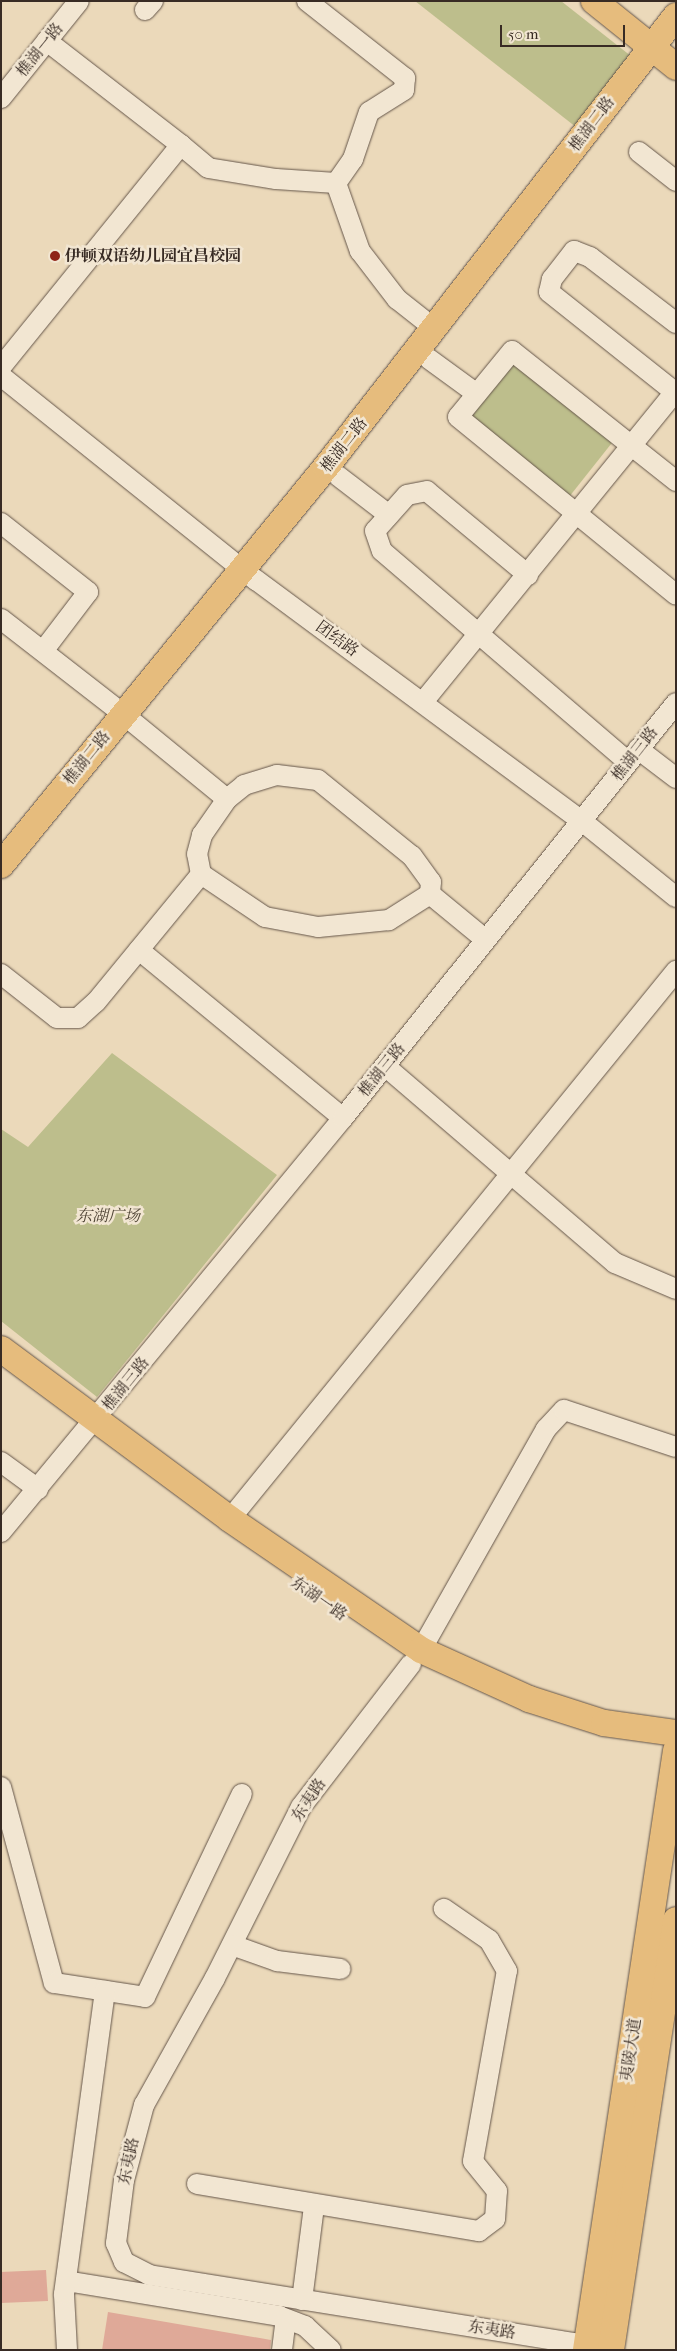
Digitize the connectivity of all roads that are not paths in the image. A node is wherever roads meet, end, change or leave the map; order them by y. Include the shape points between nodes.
1 (79, 1) edge
2 (307, 1) edge
3 (594, 1) edge
4 (676, 16) edge
5 (48, 41) junction
6 (666, 53) edge
7 (1, 98) edge
8 (181, 145) junction
9 (639, 152) dead end
10 (676, 181) edge
11 (336, 182) junction
12 (676, 323) edge
13 (435, 329) junction
14 (429, 359) junction
15 (1, 367) edge
16 (1, 376) edge
17 (1, 391) edge
18 (675, 392) edge
19 (477, 394) junction
20 (632, 446) junction
21 (338, 476) junction
22 (676, 481) edge
23 (389, 515) junction
24 (577, 515) junction
25 (1, 523) edge
26 (528, 575) junction
27 (246, 579) junction
28 (676, 595) edge
29 (1, 619) edge
30 (479, 634) junction
31 (43, 651) junction
32 (423, 702) junction
33 (676, 702) edge
34 (128, 719) junction
35 (633, 756) junction
36 (676, 778) edge
37 (227, 798) junction
38 (578, 826) junction
39 (1, 865) edge
40 (201, 874) junction
41 (1, 886) edge
42 (430, 894) junction
43 (676, 897) edge
44 (676, 911) edge
45 (486, 940) junction
46 (139, 950) junction
47 (676, 971) edge
48 (1, 974) edge
49 (384, 1066) junction
50 (343, 1118) junction
51 (512, 1174) junction
52 (676, 1289) edge
53 (1, 1349) edge
54 (1, 1371) edge
55 (90, 1428) junction
56 (676, 1447) edge
57 (1, 1462) edge
58 (38, 1490) junction
59 (230, 1519) junction
60 (1, 1532) edge
61 (416, 1657) junction
62 (676, 1733) edge
63 (676, 1749) edge
64 (1, 1787) edge
65 (242, 1794) dead end
66 (444, 1909) dead end
67 (676, 1920) edge
68 (232, 1945) junction
69 (340, 1969) dead end
70 (105, 1991) junction
71 (197, 2184) dead end
72 (314, 2206) junction
73 (66, 2281) junction
74 (302, 2300) junction
75 (286, 2319) junction
76 (595, 2348) edge
77 (67, 2350) edge
78 (282, 2350) edge
79 (332, 2350) edge

1 - 5 street, 樵湖一路
2 - 11 street via 405,78 404,90 369,112 353,159
3 - 6 main road
4 - 6 main road, 樵湖二路
5 - 7 street, 樵湖一路
5 - 8 street
6 - 13 main road, 樵湖二路
6 - 14 main road, 樵湖二路
8 - 11 street via 208,168 276,179
8 - 15 street
9 - 10 street
11 - 13 street via 360,251 397,299
12 - 18 street via 590,257 574,251 552,279 549,292
13 - 27 main road, 樵湖二路
14 - 19 street
14 - 21 main road, 樵湖二路
16 - 27 street, 团结路
17 - 27 street, 团结路
18 - 20 street
19 - 20 street via 512,351
19 - 24 street via 458,418
20 - 22 street
20 - 24 street
21 - 23 street
21 - 27 main road, 樵湖二路
23 - 26 street via 407,495 428,491
23 - 30 street via 375,531 382,551
24 - 26 street
24 - 28 street
25 - 31 street via 88,592
26 - 30 street
27 - 32 street, 团结路
27 - 34 main road, 樵湖二路
27 - 38 street, 团结路
29 - 31 street
30 - 32 street
30 - 35 street
31 - 34 street
32 - 38 street, 团结路
33 - 35 street, 樵湖三路
34 - 37 street
34 - 39 main road, 樵湖二路
34 - 41 main road, 樵湖二路
35 - 36 street
35 - 38 street, 樵湖三路
37 - 40 street via 202,835 197,854
37 - 42 street via 244,785 277,775 318,780 412,856 431,882
38 - 43 street, 团结路
38 - 44 street, 团结路
38 - 45 street, 樵湖三路
40 - 42 street via 265,917 318,927 389,920
40 - 46 street
42 - 45 street
45 - 49 street, 樵湖三路
46 - 48 street via 78,1018 57,1018
46 - 50 street
47 - 51 street
49 - 50 street, 樵湖三路
49 - 51 street
50 - 55 street, 樵湖三路
51 - 52 street via 615,1263
51 - 59 street
53 - 55 main road
54 - 55 main road, 东湖一路
55 - 58 street, 樵湖三路
55 - 59 main road
55 - 61 main road, 东湖一路
56 - 61 street, 东夷路 via 564,1410 546,1429
57 - 58 street
58 - 60 street, 樵湖三路
59 - 61 main road
61 - 62 main road via 604,1723
61 - 63 main road, 东湖一路 via 517,1712 603,1740
61 - 68 street, 东夷路 via 301,1807
63 - 76 main road, 夷陵大道
64 - 70 street via 54,1983
65 - 70 street via 145,1997
66 - 72 street via 489,1940 507,1971 473,2161 497,2191 495,2219 479,2231
67 - 76 main road, 夷陵大道
68 - 69 street via 276,1961
68 - 74 street, 东夷路 via 144,2104 124,2180 116,2243 124,2262 149,2275
70 - 73 street
71 - 72 street
72 - 74 street
73 - 75 street
73 - 77 street via 62,2315
74 - 76 street, 东夷路
75 - 78 street
75 - 79 street via 305,2326

